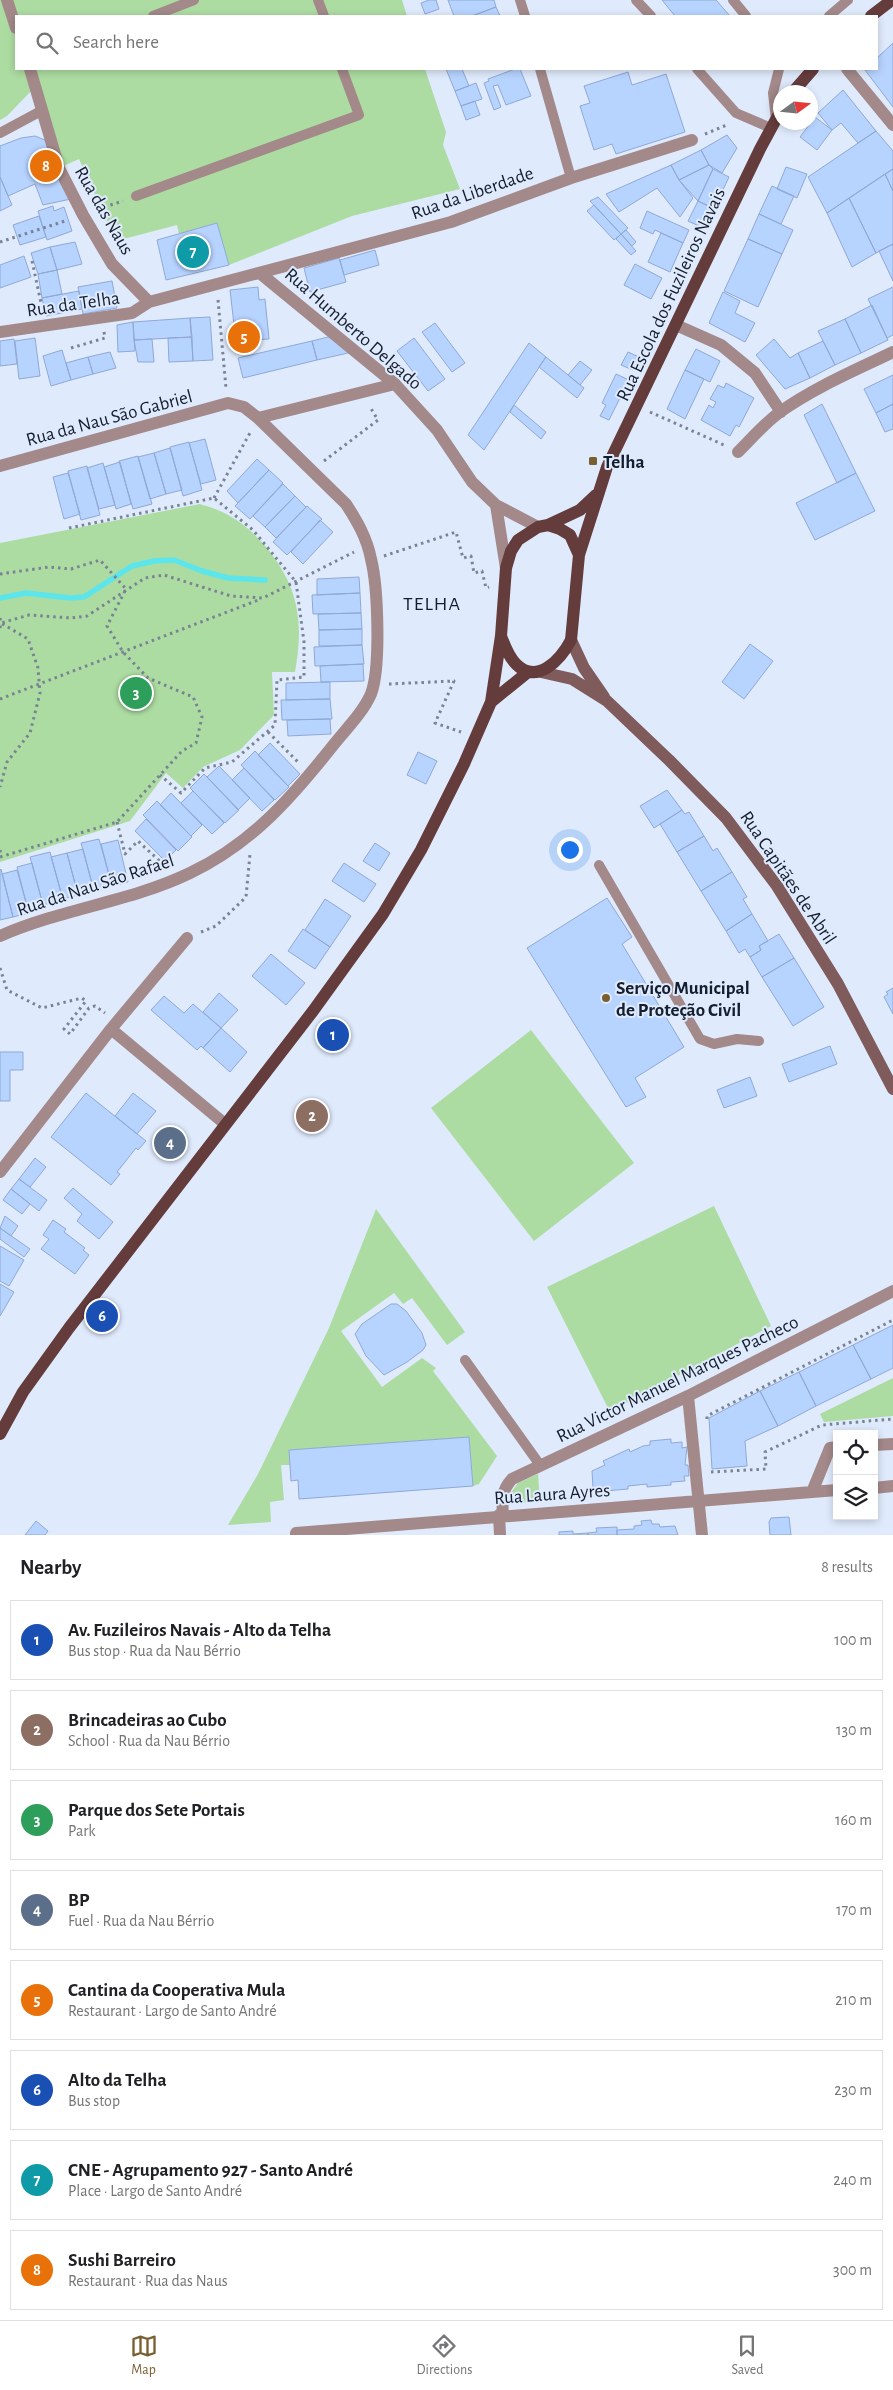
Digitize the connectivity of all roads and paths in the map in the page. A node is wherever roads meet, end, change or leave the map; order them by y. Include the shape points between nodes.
1 (7, 0) edge
2 (194, 0) edge
3 (318, 0) edge
4 (520, 0) edge
5 (636, 0) edge
6 (733, 0) edge
7 (848, 0) edge
8 (892, 0) edge
9 (156, 15) edge
10 (324, 15) edge
11 (525, 15) edge
12 (650, 15) edge
13 (745, 15) edge
14 (830, 15) edge
15 (872, 15) edge
16 (15, 25) edge
17 (30, 70) edge
18 (342, 70) edge
19 (540, 70) edge
20 (698, 70) edge
21 (779, 70) edge
22 (812, 70) edge
23 (848, 70) edge
24 (775, 85) edge
25 (800, 85) edge
26 (42, 110) junction
27 (773, 119) edge
28 (734, 122) dead end
29 (893, 124) edge
30 (773, 126) edge
31 (0, 133) edge
32 (692, 140) joint
33 (571, 178) junction
34 (136, 196) joint
35 (83, 215) junction
36 (0, 242) edge
37 (32, 261) dead end
38 (262, 274) junction
39 (217, 285) junction
40 (149, 302) junction
41 (102, 317) junction
42 (676, 325) junction
43 (46, 326) junction
44 (0, 332) edge
45 (71, 348) dead end
46 (893, 352) edge
47 (395, 384) junction
48 (360, 391) junction
49 (228, 404) junction
50 (638, 407) junction
51 (781, 412) junction
52 (258, 418) junction
53 (738, 452) joint
54 (0, 466) edge
55 (312, 471) junction
56 (597, 494) junction
57 (214, 498) junction
58 (496, 505) junction
59 (543, 526) junction
60 (69, 528) dead end
61 (368, 545) junction
62 (579, 555) junction
63 (372, 560) junction
64 (506, 568) junction
65 (0, 574) edge
66 (296, 582) junction
67 (491, 587) dead end
68 (125, 588) junction
69 (263, 598) junction
70 (0, 618) edge
71 (2, 623) junction
72 (0, 628) edge
73 (501, 636) junction
74 (571, 640) junction
75 (123, 652) junction
76 (528, 672) junction
77 (541, 672) junction
78 (40, 684) junction
79 (374, 684) junction
80 (0, 699) edge
81 (607, 701) junction
82 (490, 702) junction
83 (268, 732) junction
84 (462, 733) dead end
85 (310, 774) junction
86 (160, 775) junction
87 (0, 787) edge
88 (118, 822) junction
89 (251, 836) junction
90 (0, 850) edge
91 (0, 856) edge
92 (599, 865) dead end
93 (178, 878) junction
94 (0, 936) edge
95 (187, 938) joint
96 (0, 968) edge
97 (114, 1025) junction
98 (759, 1041) dead end
99 (893, 1088) edge
100 (225, 1124) junction
101 (4, 1160) edge
102 (0, 1172) edge
103 (893, 1292) edge
104 (893, 1320) edge
105 (465, 1360) dead end
106 (688, 1396) junction
107 (893, 1419) edge
108 (707, 1425) dead end
109 (0, 1434) edge
110 (893, 1444) edge
111 (878, 1445) edge
112 (833, 1448) edge
113 (710, 1463) dead end
114 (540, 1465) junction
115 (893, 1486) edge
116 (878, 1488) edge
117 (833, 1490) edge
118 (812, 1492) junction
119 (699, 1500) junction
120 (501, 1515) junction
121 (296, 1534) edge
122 (500, 1535) edge
123 (702, 1535) edge

1 - 16 street
2 - 9 lane
3 - 10 lane
4 - 11 lane
5 - 12 lane
6 - 13 lane
7 - 14 lane
8 - 15 main road
17 - 26 street, Rua das Naus
18 - 34 lane via 359,115
19 - 33 lane
20 - 27 lane via 736,113
21 - 24 lane
22 - 25 main road
23 - 29 street
26 - 31 lane
26 - 35 street, Rua das Naus via 59,168
28 - 32 path
30 - 42 main road, Rua Escola dos Fuzileiros Navais
32 - 33 street, Rua da Liberdade
33 - 38 street, Rua da Liberdade via 451,222
34 - 35 path
35 - 36 path
35 - 40 street, Rua das Naus via 112,264
37 - 43 path
38 - 39 street, Rua da Liberdade
38 - 47 street, Rua Humberto Delgado
39 - 40 street, Rua da Telha
39 - 49 path
40 - 41 street, Rua da Telha via 132,313
41 - 43 street, Rua da Telha
41 - 45 path via 105,338
42 - 50 main road, Rua Escola dos Fuzileiros Navais
42 - 51 street via 721,345 755,373
43 - 44 street, Rua da Telha
46 - 51 street
47 - 48 street
47 - 58 street, Rua Humberto Delgado via 436,430 472,482
48 - 52 street
48 - 55 path via 378,420
49 - 52 street, Rua da Nau São Rafael via 244,407
49 - 54 street, Rua da Nau São Gabriel
50 - 53 path
50 - 56 main road, Rua Escola dos Fuzileiros Navais
51 - 53 street
52 - 55 street, Rua da Nau São Rafael
52 - 57 path
55 - 61 street, Rua da Nau São Rafael via 346,504
56 - 59 main road, Rua Escola dos Fuzileiros Navais via 580,510
56 - 62 main road, Rua Escola dos Fuzileiros Navais
57 - 60 path
57 - 66 path via 253,530
58 - 59 street, Rua Humberto Delgado
58 - 64 street
59 - 62 main road via 560,529 570,535
59 - 64 main road, Rua Escola dos Fuzileiros Navais via 518,540
61 - 63 street, Rua da Nau São Rafael
61 - 66 path
62 - 74 main road, Rua Escola dos Fuzileiros Navais
63 - 67 path via 456,532 462,558 471,556 474,574 482,571 486,588
63 - 79 street, Rua da Nau São Rafael via 378,658
64 - 73 main road, Rua Escola dos Fuzileiros Navais
65 - 68 path via 49,567 71,569 100,560
66 - 69 path
66 - 83 path via 304,642 304,677 277,680 275,725
68 - 69 path via 145,578 164,575 231,596
68 - 71 path via 87,616 29,615
68 - 75 path via 106,626
69 - 75 path
70 - 71 path
71 - 72 path
71 - 78 path via 28,639
73 - 76 main road via 508,654
73 - 82 main road, Rua Escola dos Fuzileiros Navais
74 - 77 main road via 554,664
74 - 81 main road via 584,668
75 - 78 path
75 - 86 path via 148,678 193,698 202,717 196,743 182,751
76 - 77 main road
76 - 82 main road
77 - 81 main road, Rua Capitães de Abril via 572,679
78 - 80 path
78 - 87 path via 30,732 7,762
79 - 84 path via 454,680 435,723
79 - 85 street, Rua da Nau São Rafael via 363,708
81 - 99 main road, Rua Capitães de Abril via 726,818 777,886 838,984
82 - 100 main road, Rua Escola dos Fuzileiros Navais via 464,764 421,850 383,914
83 - 85 path
83 - 86 path via 232,762 205,768 181,793
85 - 89 street, Rua da Nau São Rafael
86 - 88 path
88 - 91 path
88 - 93 path via 125,854 138,841
89 - 93 street, Rua da Nau São Rafael via 212,862
89 - 95 path via 246,897 216,926
90 - 91 path
92 - 98 lane via 700,1039 714,1044 737,1039
93 - 94 street, Rua da Nau São Rafael
95 - 97 street
96 - 97 path via 7,990 42,1008 82,998 86,1001 64,1029 70,1034 89,1008 95,1006
97 - 100 street
97 - 101 street
100 - 109 main road, Rua Escola dos Fuzileiros Navais via 69,1328 23,1392
101 - 102 street
103 - 106 street, Rua Victor Manuel Marques Pacheco
104 - 108 path via 707,1416
105 - 114 lane
106 - 114 street, Rua Victor Manuel Marques Pacheco
106 - 119 street
107 - 113 path via 822,1425 766,1452 766,1469 711,1473
110 - 111 street
112 - 118 street via 830,1448
114 - 120 street, Rua Victor Manuel Marques Pacheco via 505,1486 501,1496
115 - 116 street
117 - 118 street, Rua Laura Ayres
118 - 119 street, Rua Laura Ayres
119 - 120 street, Rua Laura Ayres
119 - 123 street
120 - 121 street, Rua Laura Ayres
120 - 122 street

